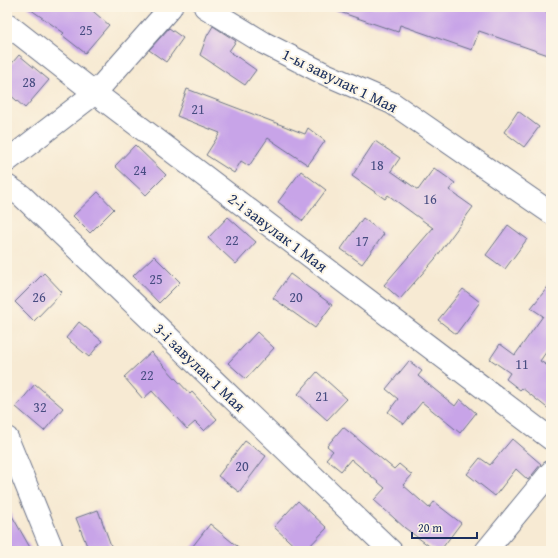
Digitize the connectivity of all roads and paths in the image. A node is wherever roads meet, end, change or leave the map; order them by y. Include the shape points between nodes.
1 (171, 7) edge
2 (205, 7) edge
3 (7, 24) edge
4 (95, 93) junction
5 (7, 161) edge
6 (7, 186) edge
7 (551, 213) edge
8 (7, 438) edge
9 (551, 439) edge
10 (551, 472) edge
11 (53, 551) edge
12 (391, 551) edge
13 (486, 551) edge

1 - 4 street
2 - 7 street, 1-ы завулак 1 Мая via 264,43 323,73 392,103
3 - 4 street, 2-і завулак 1 Мая
4 - 5 street
4 - 9 street, 2-і завулак 1 Мая
6 - 12 street, 3-і завулак 1 Мая via 22,196
8 - 11 street
10 - 13 street

